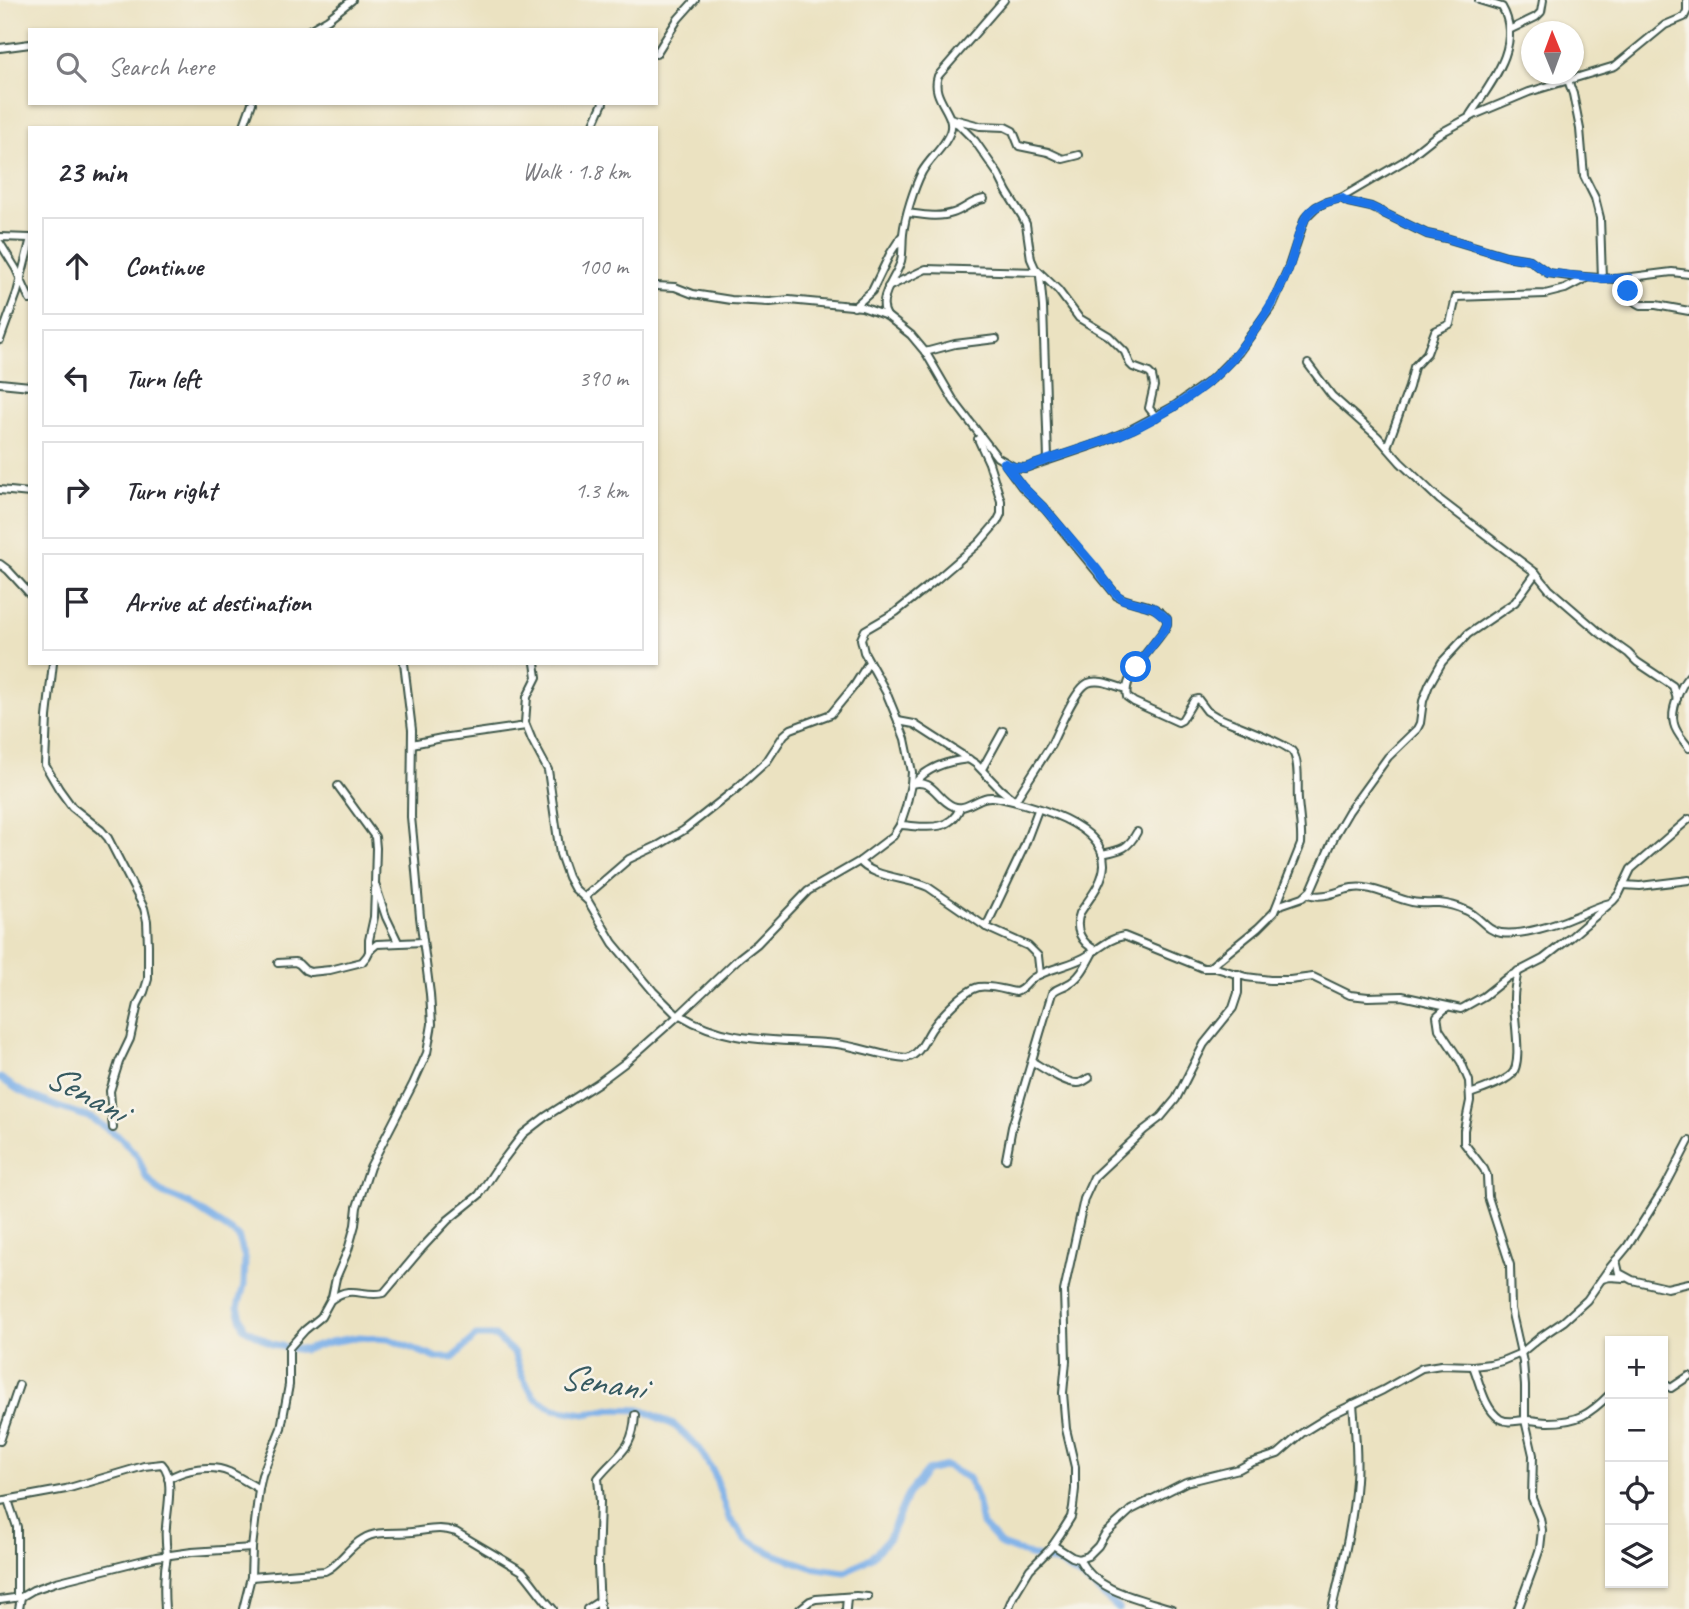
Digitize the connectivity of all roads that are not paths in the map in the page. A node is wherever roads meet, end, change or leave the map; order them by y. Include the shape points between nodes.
1 (352, 0) edge
2 (695, 0) edge
3 (1004, 0) edge
4 (1479, 0) edge
5 (1543, 0) edge
6 (1687, 0) edge
7 (312, 28) edge
8 (1509, 30) junction
9 (28, 44) edge
10 (0, 48) edge
11 (658, 51) edge
12 (1584, 75) edge
13 (1555, 84) edge
14 (1569, 84) edge
15 (251, 105) edge
16 (602, 105) edge
17 (1468, 118) junction
18 (950, 119) junction
19 (244, 126) edge
20 (594, 126) edge
21 (1079, 155) dead end
22 (1341, 198) junction
23 (984, 199) dead end
24 (908, 213) junction
25 (903, 235) junction
26 (0, 237) edge
27 (28, 240) edge
28 (0, 243) edge
29 (28, 248) edge
30 (1039, 274) junction
31 (1689, 274) edge
32 (20, 278) junction
33 (1586, 278) junction
34 (1629, 278) junction
35 (1602, 279) junction
36 (658, 286) edge
37 (888, 287) junction
38 (28, 296) edge
39 (854, 307) junction
40 (1689, 311) edge
41 (887, 316) junction
42 (996, 339) dead end
43 (0, 340) edge
44 (925, 352) junction
45 (1308, 364) dead end
46 (0, 383) edge
47 (28, 386) edge
48 (1156, 417) junction
49 (971, 424) junction
50 (1387, 447) junction
51 (1048, 459) junction
52 (1004, 463) junction
53 (0, 490) edge
54 (28, 493) edge
55 (0, 564) edge
56 (1536, 573) junction
57 (28, 592) edge
58 (869, 662) junction
59 (54, 665) edge
60 (404, 665) edge
61 (535, 665) edge
62 (1689, 676) edge
63 (1126, 689) junction
64 (1677, 699) junction
65 (898, 721) junction
66 (526, 726) junction
67 (1003, 731) dead end
68 (412, 744) junction
69 (1689, 748) edge
70 (969, 759) junction
71 (982, 769) junction
72 (913, 783) junction
73 (338, 786) dead end
74 (1015, 802) junction
75 (960, 808) junction
76 (1038, 810) junction
77 (1689, 819) edge
78 (900, 825) junction
79 (1137, 832) dead end
80 (1102, 854) junction
81 (860, 861) junction
82 (1689, 880) edge
83 (375, 884) junction
84 (1623, 885) junction
85 (1308, 894) junction
86 (585, 897) junction
87 (1610, 903) junction
88 (1277, 906) junction
89 (986, 927) junction
90 (398, 942) junction
91 (423, 942) junction
92 (1094, 951) junction
93 (369, 953) junction
94 (278, 964) dead end
95 (1210, 967) junction
96 (1518, 971) junction
97 (1040, 974) junction
98 (1238, 974) junction
99 (1447, 1007) junction
100 (679, 1016) junction
101 (1033, 1062) junction
102 (1089, 1078) dead end
103 (1470, 1094) junction
104 (113, 1128) dead end
105 (1689, 1141) edge
106 (1006, 1159) dead end
107 (1616, 1260) junction
108 (1626, 1278) junction
109 (1602, 1279) junction
110 (1689, 1283) edge
111 (331, 1299) junction
112 (1521, 1353) junction
113 (1474, 1366) junction
114 (1689, 1376) edge
115 (19, 1385) dead end
116 (1668, 1386) edge
117 (1605, 1399) edge
118 (1353, 1404) junction
119 (635, 1415) dead end
120 (1525, 1420) junction
121 (0, 1441) edge
122 (169, 1479) junction
123 (259, 1489) junction
124 (3, 1500) edge
125 (1053, 1545) junction
126 (252, 1548) junction
127 (167, 1556) junction
128 (1079, 1559) junction
129 (251, 1577) junction
130 (19, 1597) junction
131 (847, 1597) junction
132 (868, 1597) dead end
133 (0, 1600) edge
134 (599, 1605) edge
135 (19, 1609) edge
136 (165, 1609) edge
137 (243, 1609) edge
138 (554, 1609) edge
139 (587, 1609) edge
140 (800, 1609) edge
141 (846, 1609) edge
142 (1009, 1609) edge
143 (1172, 1609) edge
144 (1332, 1609) edge
145 (1518, 1609) edge

1 - 7 street
2 - 11 street
3 - 18 street via 938,76 935,84
4 - 8 street via 1502,7
5 - 8 street via 1536,17
6 - 12 street via 1684,17 1665,25 1618,65
8 - 17 street via 1506,55
9 - 10 street
13 - 17 street
14 - 35 street via 1584,176 1600,218
15 - 19 street
16 - 20 street
17 - 22 street
18 - 21 street via 1005,127 1013,131 1019,146 1060,158
18 - 24 street via 949,135 923,171
18 - 30 street via 975,141 998,174 1026,224 1032,264
22 - 33 street via 1427,234 1530,260 1548,273
22 - 48 street via 1316,207 1305,218 1273,304 1238,353 1212,379
23 - 24 street via 953,214
24 - 25 street
25 - 37 street via 901,261
25 - 39 street via 872,291
26 - 27 street
28 - 32 street
29 - 32 street
30 - 37 street via 926,268
30 - 48 street via 1079,318 1104,332 1130,364 1152,376 1149,408
30 - 51 street
31 - 34 street
32 - 38 street
32 - 43 street
33 - 35 street
33 - 50 street via 1545,294 1457,297 1450,324 1435,331 1427,353 1414,367
34 - 35 street
34 - 40 street via 1628,291 1637,303
36 - 39 street via 731,300
37 - 41 street
39 - 41 street
41 - 44 street
42 - 44 street
44 - 49 street
45 - 50 street via 1332,396
46 - 47 street
48 - 51 street via 1120,435
49 - 52 street
49 - 58 street via 989,463 1001,514 979,543 936,580 865,630 861,639
50 - 56 street via 1440,500
51 - 52 street via 1025,468
52 - 63 street via 1113,591 1122,599 1154,608 1167,619
53 - 54 street
55 - 57 street
56 - 64 street via 1549,590 1600,633 1673,686
56 - 85 street via 1515,601 1468,634 1442,662 1423,701 1417,729 1388,757 1349,811
58 - 65 street
58 - 86 street via 831,714 792,729 767,761 736,789 684,830 629,859
59 - 104 street via 45,765 72,807 113,846 147,921 148,979 110,1091
60 - 68 street
61 - 66 street via 537,677 527,697
62 - 64 street
63 - 74 street via 1097,682 1081,688
63 - 88 street via 1126,696 1134,702 1178,722 1198,699 1217,717 1293,752 1301,844
64 - 69 street via 1674,727
65 - 70 street via 914,724
65 - 72 street
66 - 68 street
66 - 86 street via 548,770 564,868 574,888
67 - 71 street
68 - 91 street via 411,817
70 - 71 street
70 - 72 street via 939,766
71 - 74 street
72 - 75 street via 928,785
72 - 78 street
73 - 83 street via 375,837
74 - 75 street via 992,797
74 - 76 street
75 - 78 street via 957,816 942,826
76 - 80 street via 1081,827
76 - 89 street
77 - 84 street via 1631,869
78 - 81 street
79 - 80 street via 1129,845
80 - 92 street via 1098,885 1078,919 1082,939
81 - 89 street via 867,868 928,887
81 - 100 street via 808,891
82 - 84 street
83 - 90 street
83 - 93 street
84 - 87 street
85 - 87 street via 1318,897 1369,888 1419,904 1456,907 1501,933 1556,924
85 - 88 street
86 - 100 street via 613,943
87 - 96 street via 1543,959
88 - 95 street via 1270,918
89 - 97 street via 1035,951
90 - 91 street
90 - 93 street via 377,944
91 - 111 street via 432,1024 428,1053 370,1167
92 - 95 street via 1124,936 1195,966
92 - 97 street
92 - 101 street via 1080,974 1052,993
93 - 94 street via 362,962 330,970 308,971 295,962
95 - 98 street
96 - 99 street via 1464,1008
96 - 103 street via 1516,1069 1507,1078
97 - 100 street via 1017,992 971,989 932,1028 918,1052 906,1058 841,1045 747,1039 712,1031
98 - 99 street via 1270,980 1313,977 1360,997 1402,996
98 - 125 street via 1233,1008 1204,1044 1176,1099 1094,1177 1084,1199 1064,1291 1063,1393 1075,1489 1071,1517
99 - 103 street via 1437,1022 1465,1070
100 - 111 street via 626,1062 523,1134 479,1195 449,1220 384,1293 347,1291
101 - 102 street via 1069,1081 1081,1083
101 - 106 street
103 - 112 street via 1464,1143 1487,1176 1488,1197 1510,1265 1511,1310
105 - 107 street via 1657,1201
107 - 108 street via 1618,1272
107 - 109 street
108 - 109 street
108 - 110 street via 1667,1288
109 - 112 street via 1573,1314
111 - 123 street via 321,1317 289,1349 289,1385 281,1428
112 - 113 street
112 - 120 street
113 - 118 street via 1422,1368
113 - 120 street via 1493,1412 1508,1422
114 - 116 street
115 - 121 street
117 - 120 street via 1577,1419
118 - 128 street via 1302,1433 1278,1454 1186,1482 1131,1510 1093,1552
118 - 144 street via 1356,1479
119 - 134 street via 631,1441 598,1478
120 - 145 street via 1533,1455 1532,1498 1542,1530
122 - 123 street via 191,1470 219,1469
122 - 124 street via 159,1463 66,1489
122 - 127 street
123 - 126 street
124 - 130 street via 17,1527
125 - 128 street
125 - 142 street via 1030,1569
126 - 127 street
126 - 129 street
127 - 130 street via 58,1582
127 - 136 street
128 - 143 street via 1100,1583
129 - 137 street
129 - 138 street via 325,1571 372,1534 447,1529 523,1571
130 - 133 street
130 - 135 street
131 - 132 street
131 - 140 street via 816,1599
131 - 141 street
134 - 139 street

